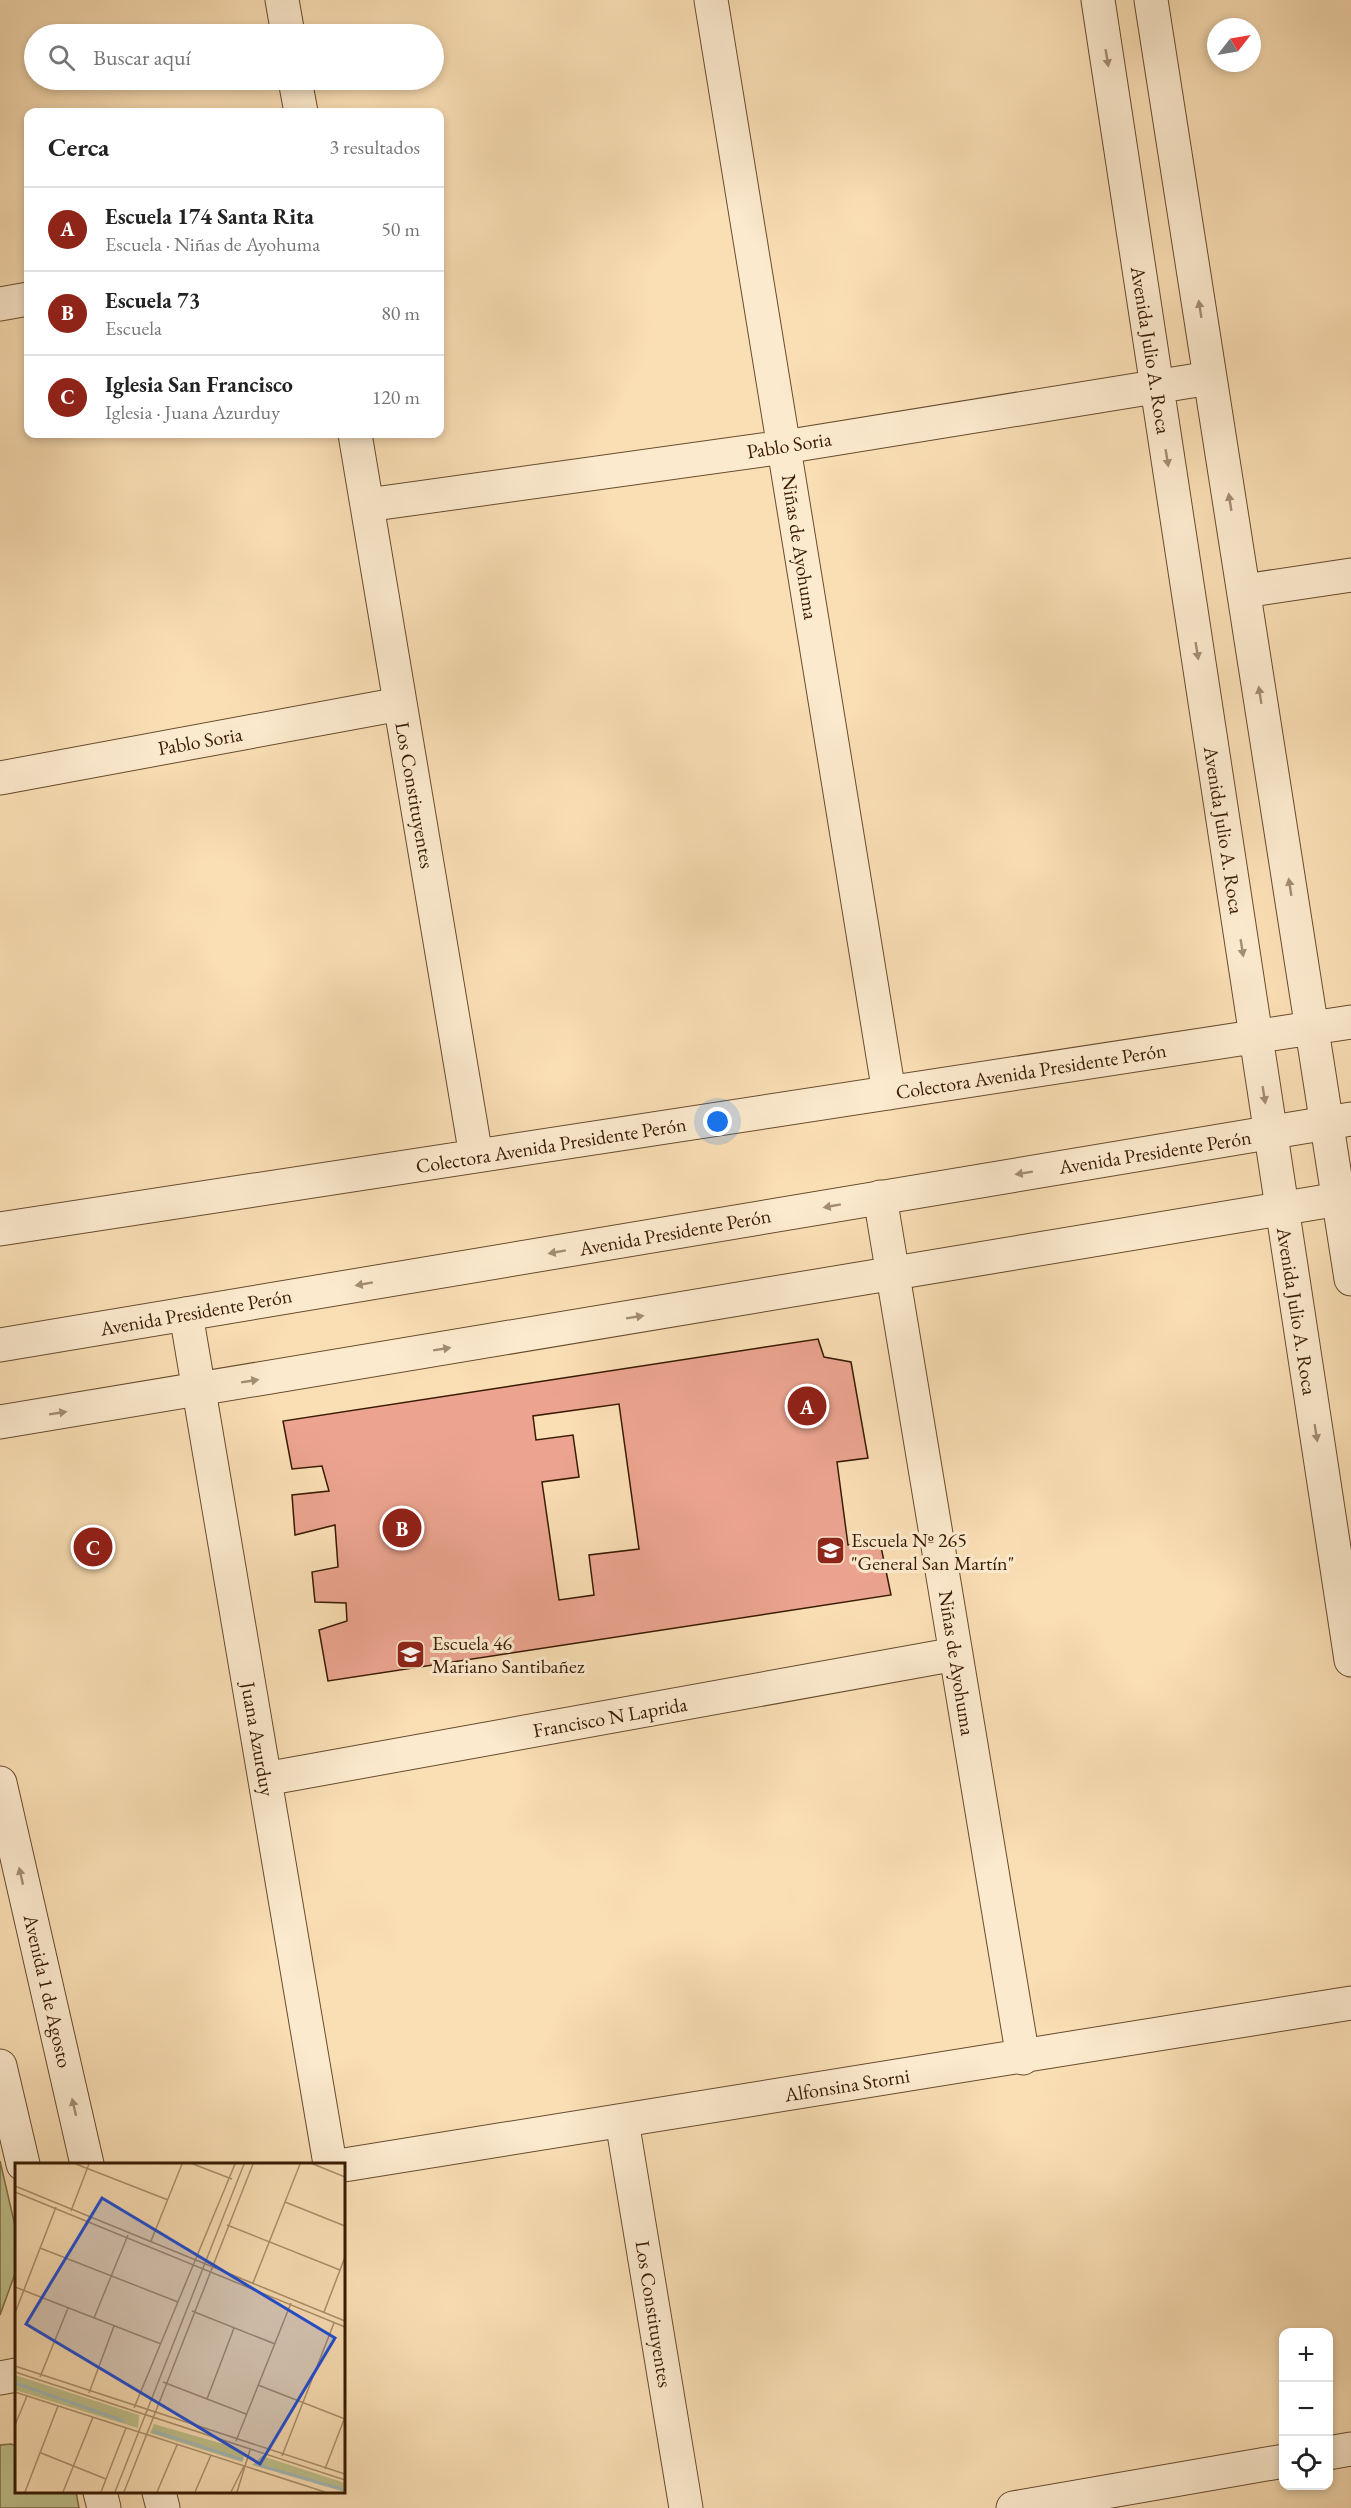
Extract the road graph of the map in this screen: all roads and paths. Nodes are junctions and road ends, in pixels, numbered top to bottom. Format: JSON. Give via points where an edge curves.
{"nodes":[{"id":1,"x":282,"y":0,"type":"edge"},
{"id":2,"x":711,"y":0,"type":"edge"},
{"id":3,"x":1098,"y":0,"type":"edge"},
{"id":4,"x":1151,"y":0,"type":"edge"},
{"id":5,"x":286,"y":24,"type":"edge"},
{"id":6,"x":297,"y":90,"type":"edge"},
{"id":7,"x":300,"y":108,"type":"edge"},
{"id":8,"x":24,"y":300,"type":"edge"},
{"id":9,"x":0,"y":304,"type":"edge"},
{"id":10,"x":1210,"y":378,"type":"junction"},
{"id":11,"x":1156,"y":386,"type":"junction"},
{"id":12,"x":356,"y":438,"type":"edge"},
{"id":13,"x":784,"y":447,"type":"junction"},
{"id":14,"x":367,"y":505,"type":"junction"},
{"id":15,"x":1351,"y":574,"type":"edge"},
{"id":16,"x":1244,"y":591,"type":"junction"},
{"id":17,"x":400,"y":704,"type":"junction"},
{"id":18,"x":0,"y":778,"type":"edge"},
{"id":19,"x":1351,"y":1022,"type":"edge"},
{"id":20,"x":1312,"y":1028,"type":"junction"},
{"id":21,"x":1255,"y":1037,"type":"junction"},
{"id":22,"x":889,"y":1093,"type":"junction"},
{"id":23,"x":1339,"y":1121,"type":"edge"},
{"id":24,"x":1270,"y":1132,"type":"junction"},
{"id":25,"x":476,"y":1156,"type":"junction"},
{"id":26,"x":880,"y":1197,"type":"junction"},
{"id":27,"x":1345,"y":1198,"type":"edge"},
{"id":28,"x":1281,"y":1209,"type":"junction"},
{"id":29,"x":0,"y":1229,"type":"edge"},
{"id":30,"x":892,"y":1274,"type":"junction"},
{"id":31,"x":1351,"y":1279,"type":"edge"},
{"id":32,"x":186,"y":1314,"type":"junction"},
{"id":33,"x":0,"y":1345,"type":"edge"},
{"id":34,"x":199,"y":1389,"type":"junction"},
{"id":35,"x":0,"y":1422,"type":"edge"},
{"id":36,"x":956,"y":1654,"type":"junction"},
{"id":37,"x":1351,"y":1660,"type":"edge"},
{"id":38,"x":265,"y":1779,"type":"junction"},
{"id":39,"x":0,"y":1783,"type":"edge"},
{"id":40,"x":1351,"y":2003,"type":"edge"},
{"id":41,"x":1023,"y":2058,"type":"junction"},
{"id":42,"x":0,"y":2066,"type":"edge"},
{"id":43,"x":622,"y":2121,"type":"junction"},
{"id":44,"x":23,"y":2163,"type":"edge"},
{"id":45,"x":87,"y":2163,"type":"edge"},
{"id":46,"x":330,"y":2163,"type":"edge"},
{"id":47,"x":345,"y":2165,"type":"edge"},
{"id":48,"x":15,"y":2375,"type":"edge"},
{"id":49,"x":0,"y":2378,"type":"edge"},
{"id":50,"x":1351,"y":2449,"type":"edge"},
{"id":51,"x":1333,"y":2452,"type":"edge"},
{"id":52,"x":1279,"y":2462,"type":"edge"},
{"id":53,"x":100,"y":2493,"type":"edge"},
{"id":54,"x":159,"y":2493,"type":"edge"},
{"id":55,"x":104,"y":2508,"type":"edge"},
{"id":56,"x":163,"y":2508,"type":"edge"},
{"id":57,"x":686,"y":2508,"type":"edge"},
{"id":58,"x":1013,"y":2508,"type":"edge"}],
"edges":[{"from":1,"to":5,"type":"street"},
{"from":2,"to":13,"type":"street","name":"Niñas de Ayohuma"},
{"from":3,"to":11,"type":"street","name":"Avenida Julio A. Roca","one_way":true},
{"from":10,"to":4,"type":"street","one_way":true},
{"from":6,"to":7,"type":"street"},
{"from":8,"to":9,"type":"street"},
{"from":10,"to":11,"type":"street","name":"Pablo Soria"},
{"from":16,"to":10,"type":"street","one_way":true},
{"from":11,"to":13,"type":"street","name":"Pablo Soria"},
{"from":11,"to":21,"type":"street","name":"Avenida Julio A. Roca","one_way":true},
{"from":12,"to":14,"type":"street","name":"Los Constituyentes"},
{"from":13,"to":14,"type":"street","name":"Pablo Soria"},
{"from":13,"to":22,"type":"street","name":"Niñas de Ayohuma"},
{"from":14,"to":17,"type":"street","name":"Los Constituyentes"},
{"from":15,"to":16,"type":"street"},
{"from":20,"to":16,"type":"street","one_way":true},
{"from":17,"to":18,"type":"street","name":"Pablo Soria"},
{"from":17,"to":25,"type":"street","name":"Los Constituyentes"},
{"from":19,"to":20,"type":"street","name":"Colectora Avenida Presidente Perón"},
{"from":20,"to":21,"type":"street","name":"Colectora Avenida Presidente Perón"},
{"from":20,"to":23,"type":"street"},
{"from":21,"to":22,"type":"street","name":"Colectora Avenida Presidente Perón"},
{"from":21,"to":24,"type":"street","name":"Avenida Julio A. Roca","one_way":true},
{"from":22,"to":25,"type":"street","name":"Colectora Avenida Presidente Perón"},
{"from":23,"to":24,"type":"street","name":"Avenida Presidente Perón"},
{"from":23,"to":27,"type":"street"},
{"from":24,"to":26,"type":"street","name":"Avenida Presidente Perón","one_way":true},
{"from":24,"to":28,"type":"street","name":"Avenida Julio A. Roca"},
{"from":25,"to":29,"type":"street","name":"Colectora Avenida Presidente Perón"},
{"from":26,"to":30,"type":"street","name":"Niñas de Ayohuma"},
{"from":26,"to":32,"type":"street","name":"Avenida Presidente Perón","one_way":true},
{"from":27,"to":28,"type":"street"},
{"from":27,"to":31,"type":"street"},
{"from":28,"to":30,"type":"street"},
{"from":28,"to":37,"type":"street","name":"Avenida Julio A. Roca","one_way":true},
{"from":34,"to":30,"type":"street","one_way":true},
{"from":30,"to":36,"type":"street","name":"Niñas de Ayohuma"},
{"from":32,"to":33,"type":"street","name":"Avenida Presidente Perón"},
{"from":32,"to":34,"type":"street","name":"Juana Azurduy"},
{"from":35,"to":34,"type":"street","one_way":true},
{"from":34,"to":38,"type":"street","name":"Juana Azurduy"},
{"from":36,"to":38,"type":"street","name":"Francisco N Laprida"},
{"from":36,"to":41,"type":"street","name":"Niñas de Ayohuma"},
{"from":38,"to":46,"type":"street","name":"Juana Azurduy"},
{"from":45,"to":39,"type":"street","name":"Avenida 1 de Agosto","one_way":true},
{"from":40,"to":41,"type":"street","name":"Alfonsina Storni"},
{"from":41,"to":43,"type":"street","name":"Alfonsina Storni"},
{"from":42,"to":44,"type":"street"},
{"from":43,"to":47,"type":"street","name":"Alfonsina Storni"},
{"from":43,"to":57,"type":"street","name":"Los Constituyentes"},
{"from":48,"to":49,"type":"street"},
{"from":50,"to":51,"type":"street"},
{"from":52,"to":58,"type":"street"},
{"from":53,"to":55,"type":"street"},
{"from":54,"to":56,"type":"street"}]}
